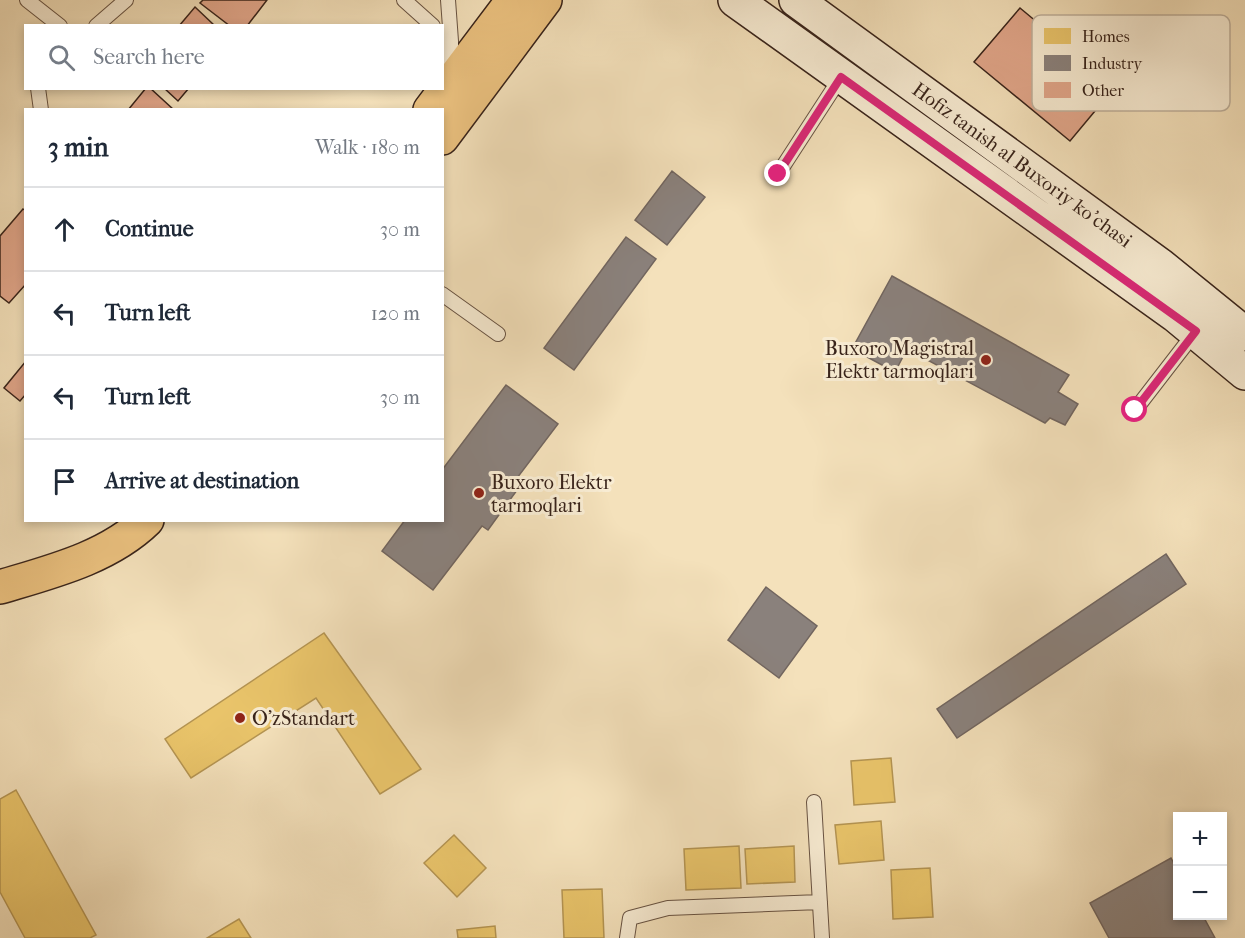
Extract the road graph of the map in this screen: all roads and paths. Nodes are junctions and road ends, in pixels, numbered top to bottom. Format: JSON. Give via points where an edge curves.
{"nodes":[{"id":1,"x":27,"y":0,"type":"edge"},
{"id":2,"x":126,"y":0,"type":"edge"},
{"id":3,"x":404,"y":0,"type":"edge"},
{"id":4,"x":448,"y":0,"type":"edge"},
{"id":5,"x":513,"y":0,"type":"edge"},
{"id":6,"x":545,"y":0,"type":"edge"},
{"id":7,"x":735,"y":0,"type":"edge"},
{"id":8,"x":796,"y":0,"type":"edge"},
{"id":9,"x":57,"y":24,"type":"edge"},
{"id":10,"x":98,"y":24,"type":"edge"},
{"id":11,"x":431,"y":24,"type":"edge"},
{"id":12,"x":446,"y":38,"type":"edge"},
{"id":13,"x":841,"y":77,"type":"junction"},
{"id":14,"x":451,"y":82,"type":"junction"},
{"id":15,"x":38,"y":90,"type":"edge"},
{"id":16,"x":41,"y":108,"type":"edge"},
{"id":17,"x":432,"y":108,"type":"edge"},
{"id":18,"x":444,"y":135,"type":"edge"},
{"id":19,"x":778,"y":174,"type":"dead end"},
{"id":20,"x":444,"y":295,"type":"edge"},
{"id":21,"x":1196,"y":331,"type":"junction"},
{"id":22,"x":498,"y":334,"type":"dead end"},
{"id":23,"x":1245,"y":334,"type":"edge"},
{"id":24,"x":1245,"y":373,"type":"edge"},
{"id":25,"x":1135,"y":410,"type":"dead end"},
{"id":26,"x":110,"y":522,"type":"edge"},
{"id":27,"x":145,"y":522,"type":"edge"},
{"id":28,"x":0,"y":564,"type":"edge"},
{"id":29,"x":0,"y":587,"type":"edge"},
{"id":30,"x":814,"y":802,"type":"dead end"},
{"id":31,"x":820,"y":902,"type":"junction"},
{"id":32,"x":627,"y":938,"type":"edge"},
{"id":33,"x":822,"y":938,"type":"edge"}],
"edges":[{"from":1,"to":9,"type":"lane"},
{"from":2,"to":10,"type":"lane"},
{"from":3,"to":11,"type":"lane"},
{"from":4,"to":12,"type":"lane"},
{"from":5,"to":14,"type":"main road"},
{"from":6,"to":18,"type":"main road"},
{"from":7,"to":13,"type":"main road","name":"Hofiz tanish al Buxoriy ko'chasi"},
{"from":8,"to":23,"type":"main road","name":"Hofiz tanish al Buxoriy ko'chasi","via":[[1160,265]]},
{"from":12,"to":14,"type":"lane"},
{"from":13,"to":19,"type":"lane"},
{"from":13,"to":21,"type":"main road","name":"Hofiz tanish al Buxoriy ko'chasi"},
{"from":14,"to":17,"type":"main road"},
{"from":15,"to":16,"type":"lane"},
{"from":20,"to":22,"type":"lane"},
{"from":21,"to":24,"type":"main road","name":"Hofiz tanish al Buxoriy ko'chasi"},
{"from":21,"to":25,"type":"lane"},
{"from":26,"to":28,"type":"main road","via":[[62,548]]},
{"from":27,"to":29,"type":"main road","via":[[132,535],[68,566]]},
{"from":30,"to":31,"type":"lane"},
{"from":31,"to":32,"type":"lane","via":[[668,908],[630,918]]},
{"from":31,"to":33,"type":"lane"}]}
